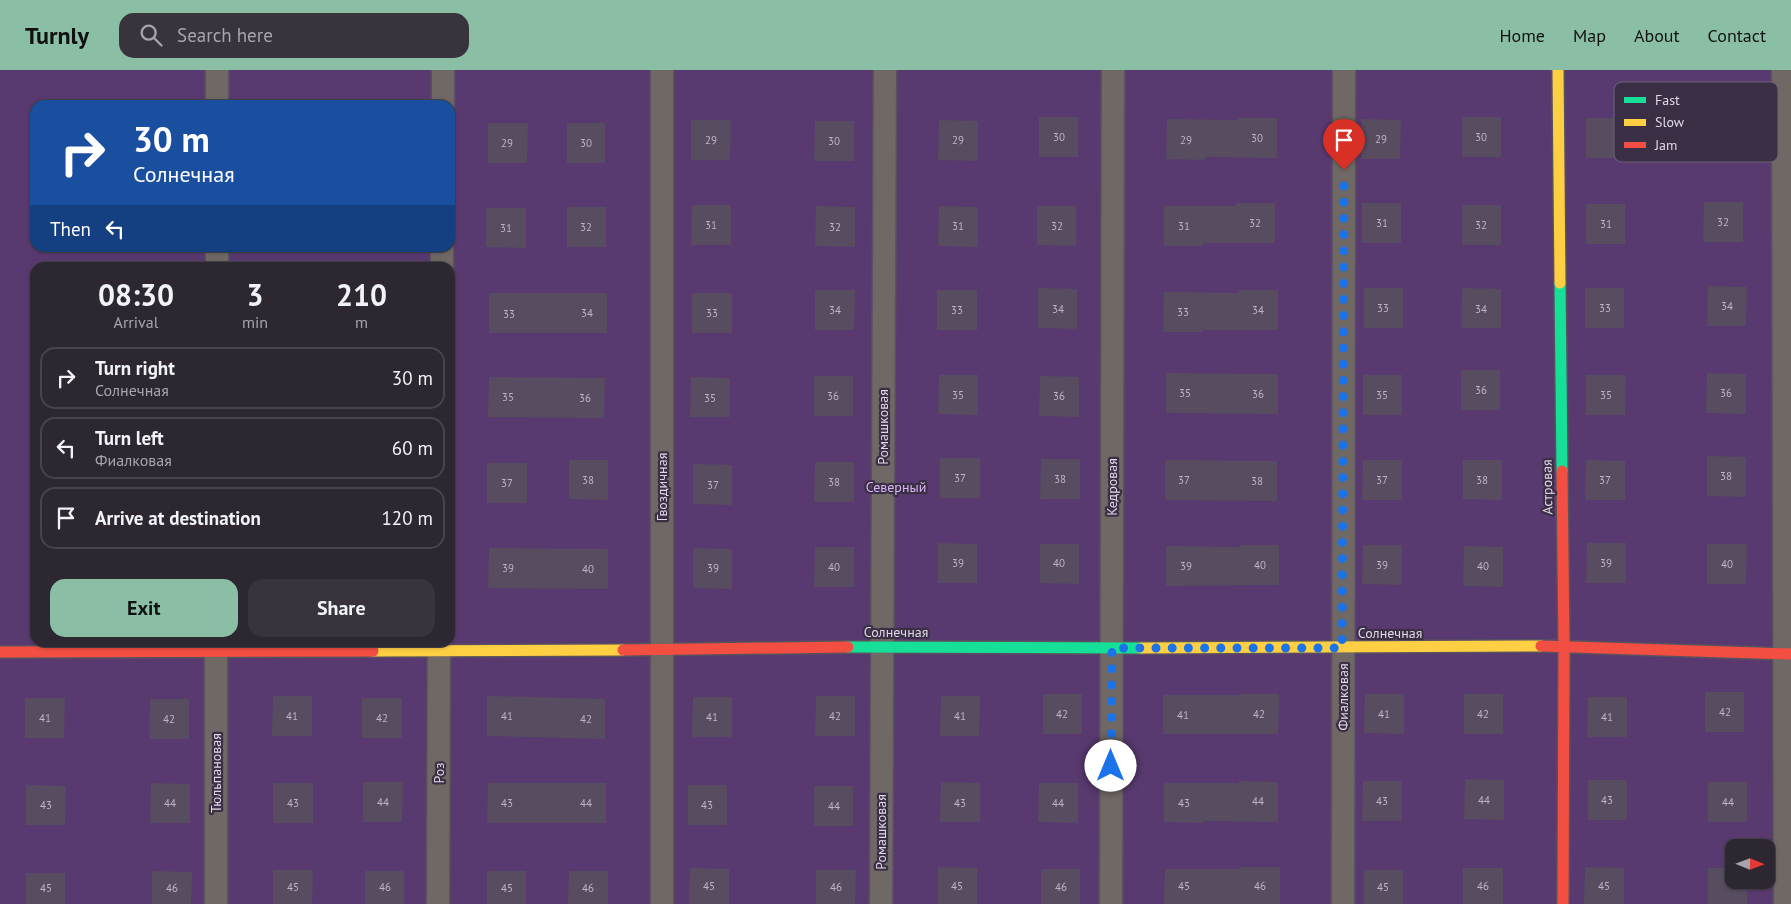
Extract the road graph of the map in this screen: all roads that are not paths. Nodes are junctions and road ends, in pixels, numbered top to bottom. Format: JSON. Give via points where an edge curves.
{"nodes":[{"id":1,"x":217,"y":70,"type":"edge"},
{"id":2,"x":443,"y":70,"type":"edge"},
{"id":3,"x":662,"y":70,"type":"edge"},
{"id":4,"x":885,"y":70,"type":"edge"},
{"id":5,"x":1114,"y":70,"type":"edge"},
{"id":6,"x":1344,"y":70,"type":"edge"},
{"id":7,"x":1558,"y":70,"type":"edge"},
{"id":8,"x":1783,"y":70,"type":"edge"},
{"id":9,"x":217,"y":100,"type":"edge"},
{"id":10,"x":443,"y":100,"type":"edge"},
{"id":11,"x":1564,"y":646,"type":"junction"},
{"id":12,"x":180,"y":647,"type":"edge"},
{"id":13,"x":216,"y":647,"type":"edge"},
{"id":14,"x":439,"y":647,"type":"edge"},
{"id":15,"x":881,"y":647,"type":"junction"},
{"id":16,"x":1112,"y":648,"type":"junction"},
{"id":17,"x":1342,"y":648,"type":"junction"},
{"id":18,"x":662,"y":650,"type":"junction"},
{"id":19,"x":0,"y":652,"type":"edge"},
{"id":20,"x":1788,"y":654,"type":"edge"},
{"id":21,"x":216,"y":904,"type":"edge"},
{"id":22,"x":438,"y":904,"type":"edge"},
{"id":23,"x":662,"y":904,"type":"edge"},
{"id":24,"x":881,"y":904,"type":"edge"},
{"id":25,"x":1111,"y":904,"type":"edge"},
{"id":26,"x":1343,"y":904,"type":"edge"},
{"id":27,"x":1563,"y":904,"type":"edge"},
{"id":28,"x":1785,"y":904,"type":"edge"}],
"edges":[{"from":1,"to":9,"type":"street"},
{"from":2,"to":10,"type":"street"},
{"from":3,"to":18,"type":"street","name":"Гвоздичная"},
{"from":4,"to":15,"type":"street","name":"Ромашковая"},
{"from":5,"to":16,"type":"street","name":"Кедровая"},
{"from":6,"to":17,"type":"street","name":"Фиалковая"},
{"from":7,"to":11,"type":"street","name":"Астровая"},
{"from":8,"to":20,"type":"street"},
{"from":11,"to":17,"type":"street","name":"Солнечная"},
{"from":11,"to":20,"type":"street","name":"Солнечная"},
{"from":11,"to":27,"type":"street","name":"Астровая"},
{"from":12,"to":19,"type":"street","name":"Солнечная"},
{"from":13,"to":21,"type":"street","name":"Тюльпановая"},
{"from":14,"to":18,"type":"street","name":"Солнечная"},
{"from":14,"to":22,"type":"street","name":"Роз"},
{"from":15,"to":16,"type":"street","name":"Солнечная"},
{"from":15,"to":18,"type":"street","name":"Солнечная"},
{"from":15,"to":24,"type":"street","name":"Ромашковая"},
{"from":16,"to":17,"type":"street","name":"Солнечная"},
{"from":16,"to":25,"type":"street","name":"Кедровая"},
{"from":17,"to":26,"type":"street","name":"Фиалковая"},
{"from":18,"to":23,"type":"street","name":"Гвоздичная"},
{"from":20,"to":28,"type":"street"}]}
